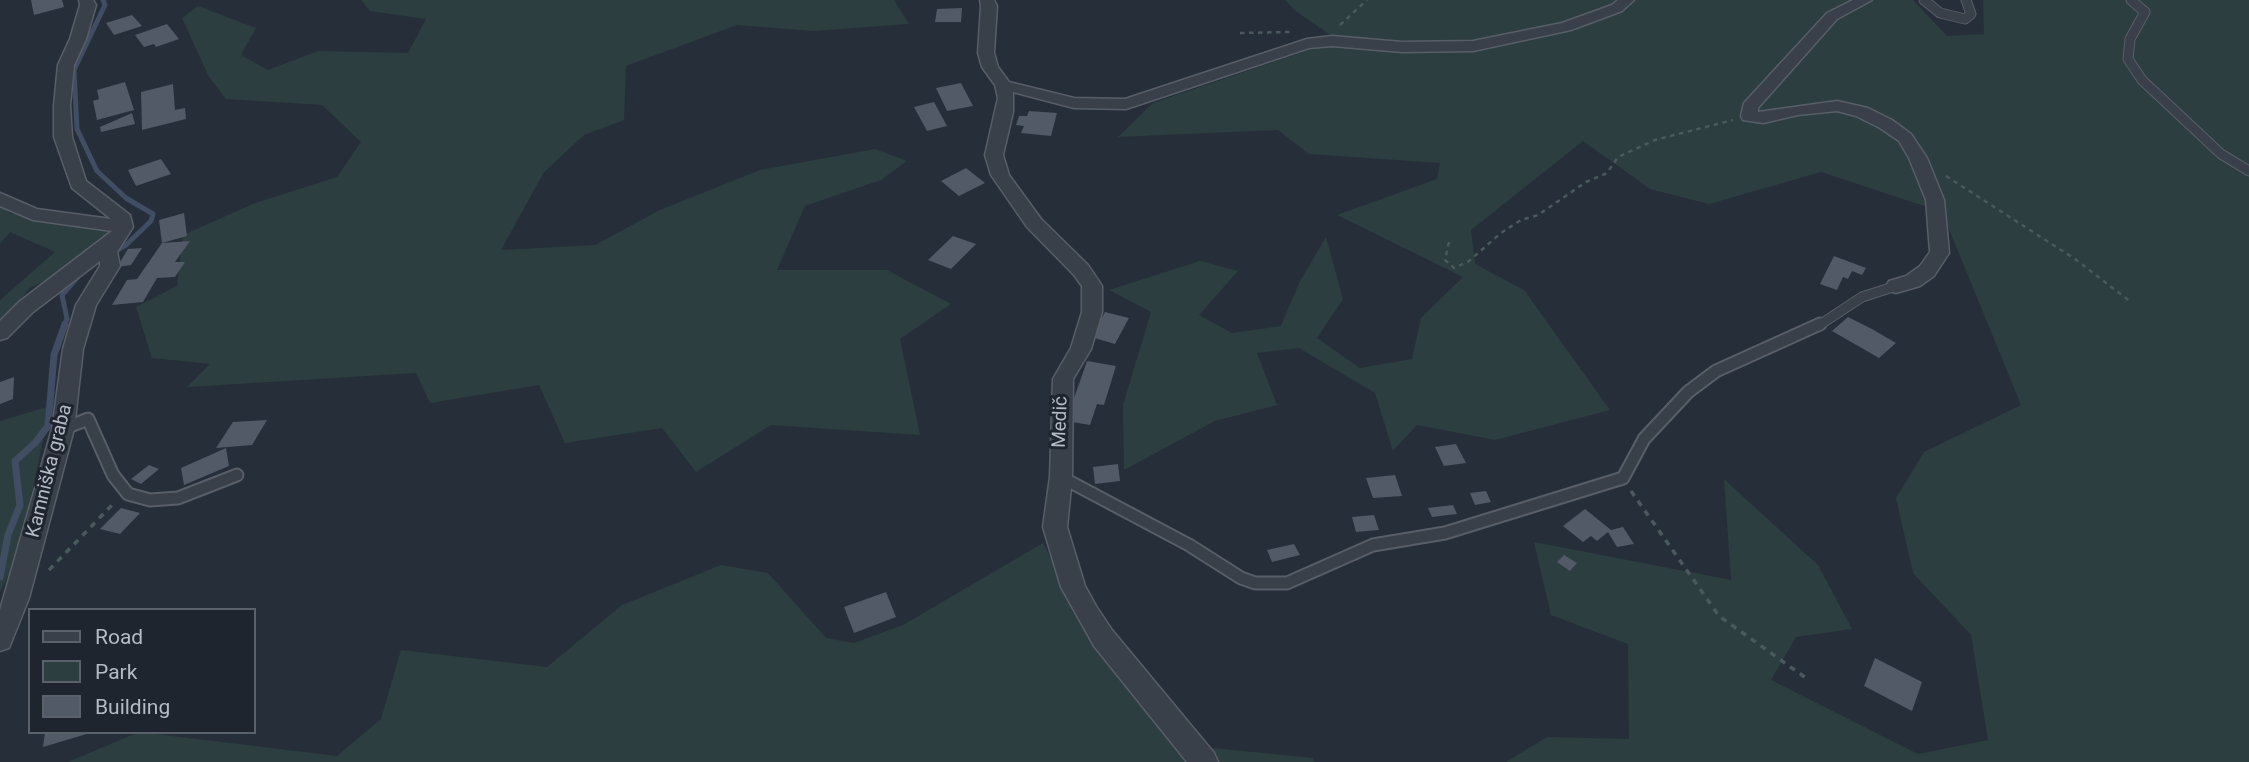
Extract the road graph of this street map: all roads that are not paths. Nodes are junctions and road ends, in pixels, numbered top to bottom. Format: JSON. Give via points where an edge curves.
{"nodes":[{"id":1,"x":86,"y":0,"type":"edge"},
{"id":2,"x":987,"y":0,"type":"edge"},
{"id":3,"x":1627,"y":0,"type":"edge"},
{"id":4,"x":1865,"y":0,"type":"edge"},
{"id":5,"x":1924,"y":0,"type":"edge"},
{"id":6,"x":1966,"y":0,"type":"edge"},
{"id":7,"x":2131,"y":0,"type":"edge"},
{"id":8,"x":1003,"y":85,"type":"junction"},
{"id":9,"x":2249,"y":171,"type":"edge"},
{"id":10,"x":0,"y":198,"type":"edge"},
{"id":11,"x":114,"y":247,"type":"junction"},
{"id":12,"x":1896,"y":286,"type":"joint"},
{"id":13,"x":0,"y":333,"type":"edge"},
{"id":14,"x":63,"y":429,"type":"junction"},
{"id":15,"x":237,"y":475,"type":"dead end"},
{"id":16,"x":1060,"y":477,"type":"junction"},
{"id":17,"x":0,"y":640,"type":"edge"},
{"id":18,"x":1204,"y":762,"type":"edge"}],
"edges":[{"from":1,"to":11,"type":"street","via":[[78,38],[66,65],[63,137],[78,184],[123,219]]},
{"from":2,"to":8,"type":"street","name":"Medič","via":[[986,53]]},
{"from":3,"to":8,"type":"street","via":[[1566,27],[1474,46],[1307,44],[1126,104],[1074,103]]},
{"from":4,"to":12,"type":"street","via":[[1832,16],[1750,107],[1749,116],[1763,118],[1837,106],[1862,112],[1905,138],[1935,200],[1940,253],[1927,271]]},
{"from":5,"to":6,"type":"lane","via":[[1952,19],[1971,14]]},
{"from":7,"to":9,"type":"lane","via":[[2145,12],[2130,39],[2128,59],[2142,80],[2221,154]]},
{"from":8,"to":16,"type":"street","name":"Medič","via":[[1005,112],[994,155],[1000,175],[1034,223],[1093,286],[1082,349],[1063,379]]},
{"from":10,"to":11,"type":"street"},
{"from":11,"to":13,"type":"street","via":[[26,307]]},
{"from":11,"to":14,"type":"street","name":"Kamniška graba","via":[[76,338]]},
{"from":12,"to":16,"type":"lane","via":[[1862,297],[1810,331],[1716,371],[1688,391],[1644,439],[1623,478],[1445,533],[1373,545],[1287,583],[1241,578]]},
{"from":14,"to":15,"type":"lane","via":[[88,419],[125,491],[150,500],[178,498]]},
{"from":14,"to":17,"type":"street","name":"Kamniška graba","via":[[18,598]]},
{"from":16,"to":18,"type":"street","name":"Medič","via":[[1055,527],[1077,596],[1102,638]]}]}
